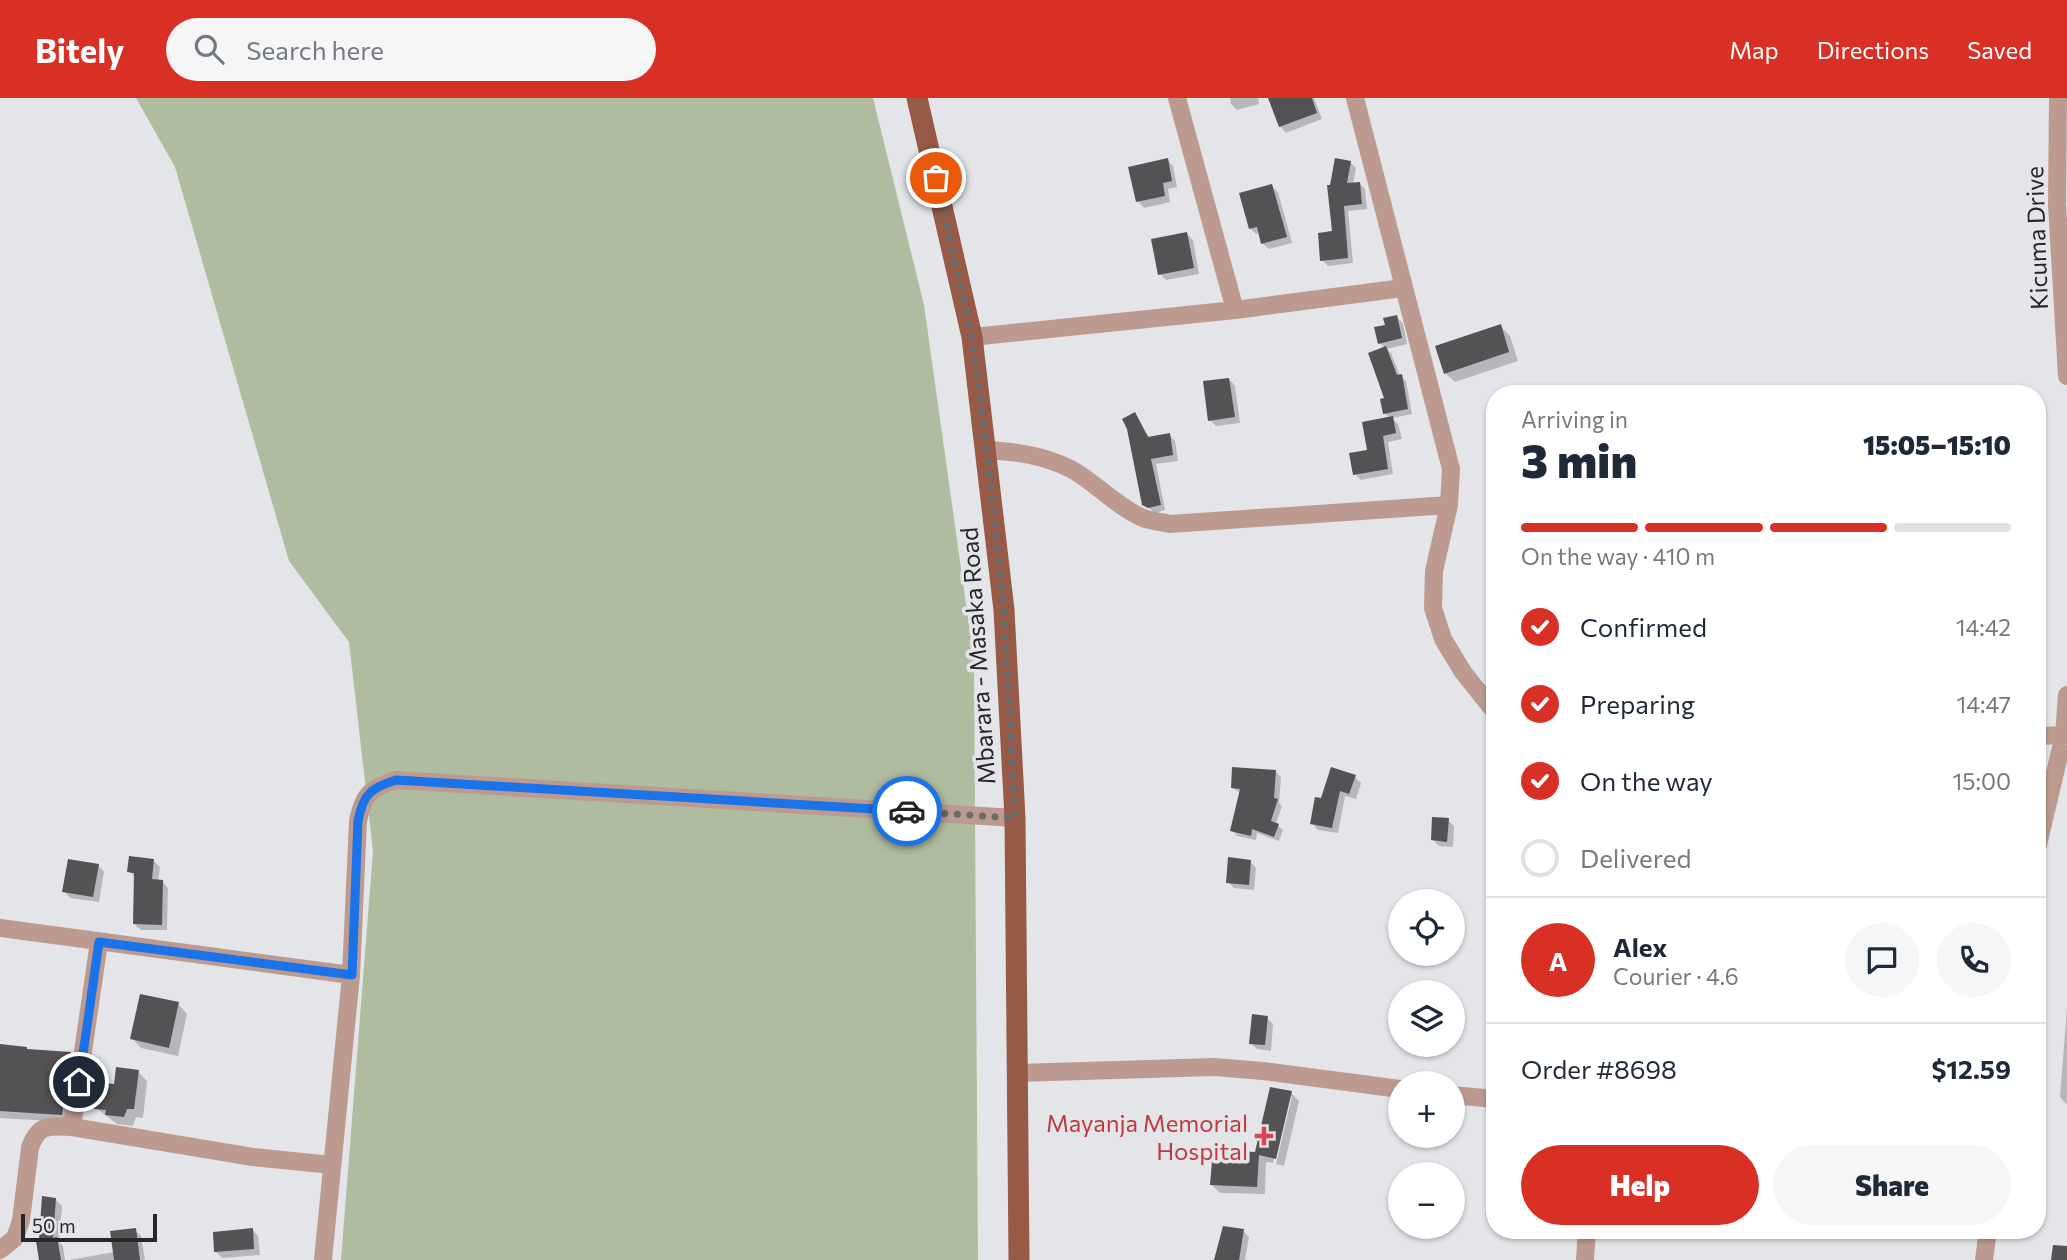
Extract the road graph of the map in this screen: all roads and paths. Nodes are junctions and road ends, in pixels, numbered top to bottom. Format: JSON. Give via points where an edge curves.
{"nodes":[{"id":1,"x":916,"y":98,"type":"edge"},
{"id":2,"x":1177,"y":98,"type":"edge"},
{"id":3,"x":1355,"y":98,"type":"edge"},
{"id":4,"x":2058,"y":98,"type":"edge"},
{"id":5,"x":1403,"y":288,"type":"junction"},
{"id":6,"x":1235,"y":310,"type":"junction"},
{"id":7,"x":972,"y":337,"type":"junction"},
{"id":8,"x":2067,"y":376,"type":"edge"},
{"id":9,"x":987,"y":450,"type":"junction"},
{"id":10,"x":1449,"y":505,"type":"junction"},
{"id":11,"x":2067,"y":695,"type":"edge"},
{"id":12,"x":1486,"y":701,"type":"edge"},
{"id":13,"x":2065,"y":735,"type":"edge"},
{"id":14,"x":2046,"y":736,"type":"edge"},
{"id":15,"x":2046,"y":812,"type":"edge"},
{"id":16,"x":1015,"y":818,"type":"junction"},
{"id":17,"x":0,"y":928,"type":"edge"},
{"id":18,"x":99,"y":942,"type":"junction"},
{"id":19,"x":352,"y":975,"type":"junction"},
{"id":20,"x":1017,"y":1073,"type":"junction"},
{"id":21,"x":1388,"y":1087,"type":"edge"},
{"id":22,"x":1465,"y":1096,"type":"edge"},
{"id":23,"x":1486,"y":1098,"type":"edge"},
{"id":24,"x":72,"y":1128,"type":"junction"},
{"id":25,"x":332,"y":1166,"type":"junction"},
{"id":26,"x":1586,"y":1239,"type":"edge"},
{"id":27,"x":1987,"y":1239,"type":"edge"},
{"id":28,"x":0,"y":1250,"type":"edge"},
{"id":29,"x":323,"y":1260,"type":"edge"},
{"id":30,"x":1019,"y":1260,"type":"edge"},
{"id":31,"x":1585,"y":1260,"type":"edge"},
{"id":32,"x":1984,"y":1260,"type":"edge"}],
"edges":[{"from":1,"to":7,"type":"main road","name":"Mbarara - Masaka Road"},
{"from":2,"to":6,"type":"street"},
{"from":3,"to":5,"type":"street"},
{"from":4,"to":8,"type":"street","name":"Kicuma Drive","via":[[2057,205]]},
{"from":5,"to":6,"type":"street"},
{"from":5,"to":10,"type":"street","via":[[1451,469]]},
{"from":6,"to":7,"type":"street"},
{"from":7,"to":9,"type":"main road","name":"Mbarara - Masaka Road"},
{"from":9,"to":10,"type":"street","via":[[1027,453],[1051,461],[1073,470],[1145,519],[1170,524]]},
{"from":9,"to":16,"type":"main road","name":"Mbarara - Masaka Road","via":[[1004,610]]},
{"from":10,"to":12,"type":"street","via":[[1434,570],[1433,608],[1443,639]]},
{"from":11,"to":13,"type":"street"},
{"from":13,"to":14,"type":"street"},
{"from":13,"to":15,"type":"street"},
{"from":16,"to":19,"type":"street","via":[[396,780],[381,785],[361,802]]},
{"from":16,"to":20,"type":"main road","name":"Mbarara - Masaka Road"},
{"from":17,"to":18,"type":"street"},
{"from":18,"to":19,"type":"street"},
{"from":18,"to":24,"type":"street"},
{"from":19,"to":25,"type":"street"},
{"from":20,"to":21,"type":"street","via":[[1214,1067]]},
{"from":20,"to":30,"type":"main road","name":"Mbarara - Masaka Road"},
{"from":22,"to":23,"type":"street"},
{"from":24,"to":25,"type":"street"},
{"from":24,"to":28,"type":"street","via":[[49,1126],[33,1138],[21,1220],[15,1238]]},
{"from":25,"to":29,"type":"street"},
{"from":26,"to":31,"type":"street"},
{"from":27,"to":32,"type":"street"}]}
